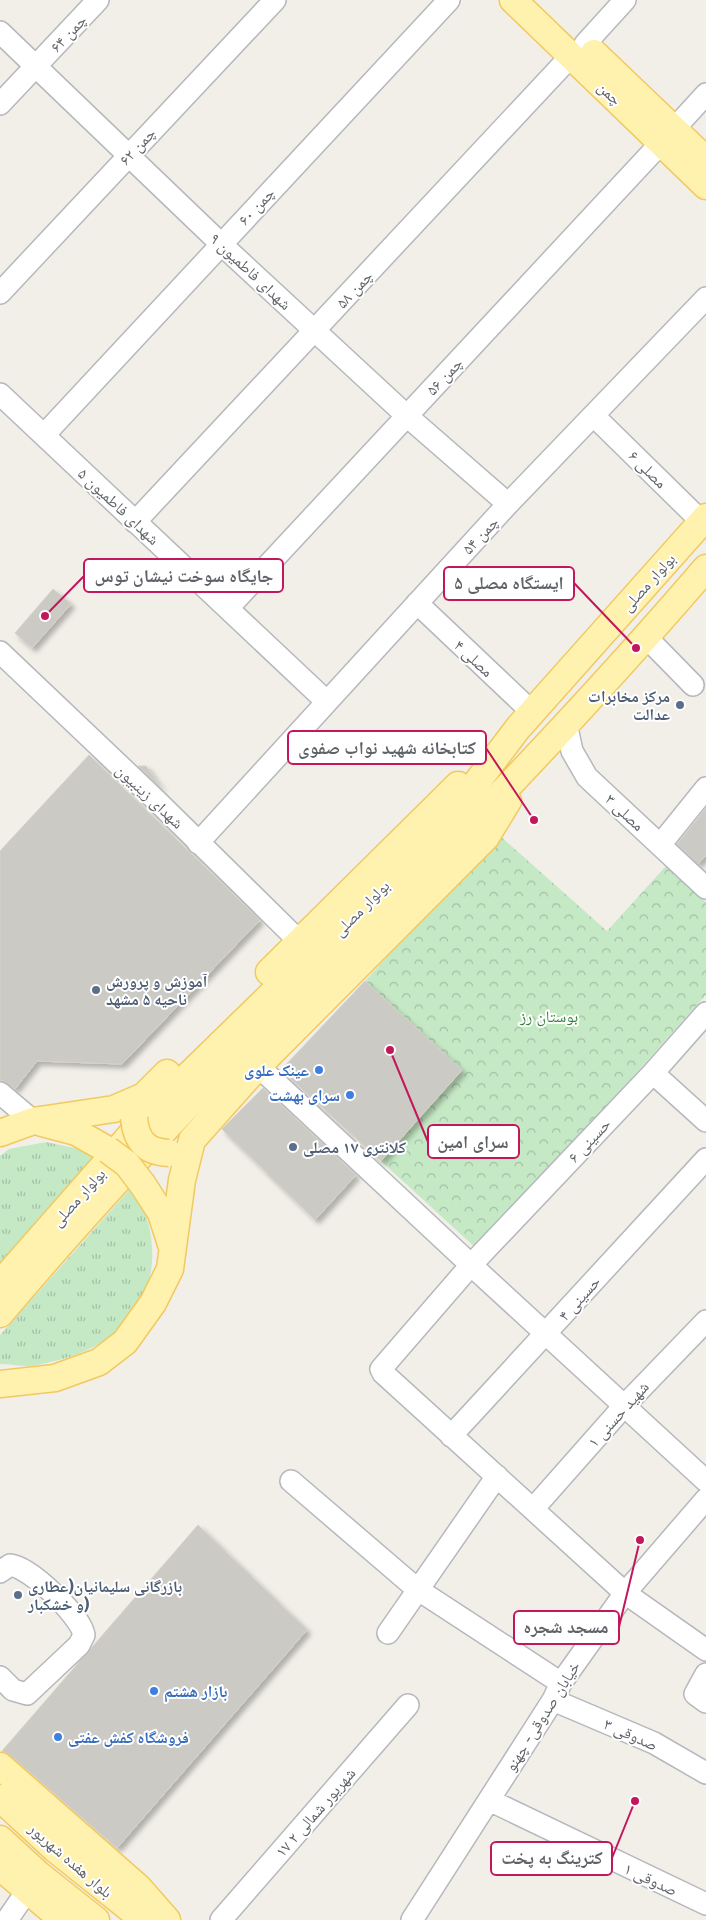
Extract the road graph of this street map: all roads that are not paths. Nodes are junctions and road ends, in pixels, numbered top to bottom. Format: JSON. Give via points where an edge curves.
{"nodes":[{"id":1,"x":98,"y":0,"type":"edge"},
{"id":2,"x":275,"y":0,"type":"edge"},
{"id":3,"x":449,"y":0,"type":"edge"},
{"id":4,"x":513,"y":0,"type":"edge"},
{"id":5,"x":538,"y":0,"type":"edge"},
{"id":6,"x":626,"y":0,"type":"edge"},
{"id":7,"x":0,"y":32,"type":"edge"},
{"id":8,"x":578,"y":50,"type":"junction"},
{"id":9,"x":37,"y":66,"type":"junction"},
{"id":10,"x":706,"y":94,"type":"edge"},
{"id":11,"x":0,"y":104,"type":"edge"},
{"id":12,"x":668,"y":136,"type":"junction"},
{"id":13,"x":128,"y":155,"type":"junction"},
{"id":14,"x":706,"y":160,"type":"edge"},
{"id":15,"x":706,"y":186,"type":"edge"},
{"id":16,"x":221,"y":244,"type":"junction"},
{"id":17,"x":0,"y":293,"type":"edge"},
{"id":18,"x":706,"y":298,"type":"edge"},
{"id":19,"x":315,"y":331,"type":"junction"},
{"id":20,"x":0,"y":394,"type":"edge"},
{"id":21,"x":407,"y":416,"type":"junction"},
{"id":22,"x":594,"y":416,"type":"junction"},
{"id":23,"x":44,"y":435,"type":"junction"},
{"id":24,"x":508,"y":504,"type":"junction"},
{"id":25,"x":136,"y":522,"type":"junction"},
{"id":26,"x":705,"y":522,"type":"edge"},
{"id":27,"x":706,"y":568,"type":"edge"},
{"id":28,"x":417,"y":603,"type":"junction"},
{"id":29,"x":228,"y":608,"type":"junction"},
{"id":30,"x":646,"y":637,"type":"junction"},
{"id":31,"x":0,"y":652,"type":"edge"},
{"id":32,"x":693,"y":685,"type":"dead end"},
{"id":33,"x":326,"y":701,"type":"junction"},
{"id":34,"x":525,"y":720,"type":"junction"},
{"id":35,"x":566,"y":723,"type":"junction"},
{"id":36,"x":541,"y":750,"type":"junction"},
{"id":37,"x":706,"y":788,"type":"edge"},
{"id":38,"x":198,"y":843,"type":"junction"},
{"id":39,"x":660,"y":845,"type":"junction"},
{"id":40,"x":706,"y":888,"type":"edge"},
{"id":41,"x":300,"y":942,"type":"junction"},
{"id":42,"x":706,"y":1013,"type":"edge"},
{"id":43,"x":258,"y":1066,"type":"junction"},
{"id":44,"x":653,"y":1072,"type":"junction"},
{"id":45,"x":0,"y":1093,"type":"edge"},
{"id":46,"x":139,"y":1107,"type":"junction"},
{"id":47,"x":33,"y":1121,"type":"junction"},
{"id":48,"x":706,"y":1121,"type":"edge"},
{"id":49,"x":0,"y":1133,"type":"edge"},
{"id":50,"x":192,"y":1140,"type":"junction"},
{"id":51,"x":706,"y":1158,"type":"edge"},
{"id":52,"x":172,"y":1247,"type":"junction"},
{"id":53,"x":471,"y":1265,"type":"junction"},
{"id":54,"x":0,"y":1284,"type":"edge"},
{"id":55,"x":0,"y":1314,"type":"edge"},
{"id":56,"x":706,"y":1321,"type":"edge"},
{"id":57,"x":546,"y":1334,"type":"junction"},
{"id":58,"x":0,"y":1384,"type":"edge"},
{"id":59,"x":624,"y":1406,"type":"junction"},
{"id":60,"x":451,"y":1436,"type":"junction"},
{"id":61,"x":496,"y":1476,"type":"junction"},
{"id":62,"x":291,"y":1480,"type":"dead end"},
{"id":63,"x":706,"y":1481,"type":"edge"},
{"id":64,"x":706,"y":1499,"type":"edge"},
{"id":65,"x":533,"y":1509,"type":"junction"},
{"id":66,"x":0,"y":1572,"type":"edge"},
{"id":67,"x":417,"y":1589,"type":"junction"},
{"id":68,"x":624,"y":1593,"type":"junction"},
{"id":69,"x":388,"y":1633,"type":"dead end"},
{"id":70,"x":706,"y":1650,"type":"edge"},
{"id":71,"x":706,"y":1674,"type":"edge"},
{"id":72,"x":0,"y":1678,"type":"edge"},
{"id":73,"x":557,"y":1692,"type":"junction"},
{"id":74,"x":408,"y":1705,"type":"dead end"},
{"id":75,"x":705,"y":1706,"type":"edge"},
{"id":76,"x":0,"y":1766,"type":"edge"},
{"id":77,"x":706,"y":1773,"type":"edge"},
{"id":78,"x":0,"y":1798,"type":"edge"},
{"id":79,"x":488,"y":1800,"type":"junction"},
{"id":80,"x":0,"y":1839,"type":"edge"},
{"id":81,"x":0,"y":1867,"type":"edge"},
{"id":82,"x":27,"y":1891,"type":"junction"},
{"id":83,"x":706,"y":1904,"type":"edge"},
{"id":84,"x":7,"y":1920,"type":"edge"},
{"id":85,"x":64,"y":1920,"type":"edge"},
{"id":86,"x":96,"y":1920,"type":"edge"},
{"id":87,"x":144,"y":1920,"type":"edge"},
{"id":88,"x":167,"y":1920,"type":"edge"},
{"id":89,"x":221,"y":1920,"type":"edge"},
{"id":90,"x":412,"y":1920,"type":"edge"}],
"edges":[{"from":1,"to":9,"type":"street","name":"چمن ۶۴"},
{"from":2,"to":13,"type":"street","name":"چمن ۶۲"},
{"from":3,"to":16,"type":"street","name":"چمن ۶۰"},
{"from":4,"to":8,"type":"main road","name":"چمن"},
{"from":5,"to":8,"type":"main road","name":"چمن"},
{"from":6,"to":8,"type":"street","name":"چمن ۵۸"},
{"from":7,"to":9,"type":"street","name":"شهدای فاطمیون ۹"},
{"from":8,"to":12,"type":"main road","name":"چمن"},
{"from":8,"to":19,"type":"street","name":"چمن ۵۸"},
{"from":9,"to":11,"type":"street","name":"چمن ۶۴"},
{"from":9,"to":13,"type":"street","name":"شهدای فاطمیون ۹"},
{"from":10,"to":12,"type":"street","name":"چمن ۵۶"},
{"from":12,"to":14,"type":"main road","name":"چمن"},
{"from":12,"to":15,"type":"main road","name":"چمن"},
{"from":12,"to":21,"type":"street","name":"چمن ۵۶"},
{"from":13,"to":16,"type":"street","name":"شهدای فاطمیون ۹"},
{"from":13,"to":17,"type":"street","name":"چمن ۶۲"},
{"from":16,"to":19,"type":"street","name":"شهدای فاطمیون ۹"},
{"from":16,"to":23,"type":"street","name":"چمن ۶۰"},
{"from":18,"to":22,"type":"street","name":"چمن ۵۴"},
{"from":19,"to":21,"type":"street","name":"شهدای فاطمیون ۹"},
{"from":19,"to":25,"type":"street","name":"چمن ۵۸"},
{"from":20,"to":23,"type":"street","name":"شهدای فاطمیون ۵"},
{"from":21,"to":24,"type":"street","name":"شهدای فاطمیون ۹"},
{"from":21,"to":29,"type":"street","name":"چمن ۵۶"},
{"from":22,"to":24,"type":"street","name":"چمن ۵۴"},
{"from":22,"to":26,"type":"street","name":"مصلی ۶"},
{"from":23,"to":25,"type":"street","name":"شهدای فاطمیون ۵"},
{"from":24,"to":28,"type":"street","name":"چمن ۵۴"},
{"from":25,"to":29,"type":"street","name":"شهدای فاطمیون ۵"},
{"from":26,"to":34,"type":"main road","name":"بولوار مصلی"},
{"from":27,"to":30,"type":"main road","name":"بولوار مصلی"},
{"from":28,"to":33,"type":"street","name":"چمن ۵۴"},
{"from":28,"to":34,"type":"street","name":"مصلی ۴"},
{"from":29,"to":33,"type":"street","name":"شهدای فاطمیون ۵"},
{"from":30,"to":32,"type":"street"},
{"from":30,"to":35,"type":"main road","name":"بولوار مصلی"},
{"from":31,"to":38,"type":"street","name":"شهدای زینبیون"},
{"from":33,"to":38,"type":"street","name":"چمن ۵۴"},
{"from":34,"to":41,"type":"main road"},
{"from":34,"to":54,"type":"main road","name":"بولوار مصلی","via":[[442,828],[149,1114]]},
{"from":35,"to":36,"type":"main road","name":"بولوار مصلی"},
{"from":35,"to":39,"type":"street","name":"مصلی ۳","via":[[572,751],[587,777]]},
{"from":36,"to":43,"type":"main road","via":[[486,837]]},
{"from":36,"to":55,"type":"main road","name":"بولوار مصلی","via":[[356,942],[264,1027],[163,1131]]},
{"from":37,"to":39,"type":"street"},
{"from":38,"to":41,"type":"street","name":"شهدای زینبیون"},
{"from":39,"to":40,"type":"street","name":"مصلی ۳"},
{"from":41,"to":46,"type":"main road"},
{"from":42,"to":44,"type":"street","name":"حسینی ۶"},
{"from":43,"to":50,"type":"main road"},
{"from":43,"to":53,"type":"street"},
{"from":44,"to":48,"type":"street"},
{"from":44,"to":53,"type":"street","name":"حسینی ۶"},
{"from":45,"to":47,"type":"street"},
{"from":46,"to":47,"type":"main road"},
{"from":46,"to":50,"type":"main road","bridge":true,"via":[[135,1132],[142,1144],[155,1152],[169,1153]]},
{"from":47,"to":49,"type":"main road"},
{"from":47,"to":52,"type":"main road","bridge":true,"via":[[76,1132],[127,1164],[161,1213]]},
{"from":50,"to":52,"type":"main road"},
{"from":51,"to":57,"type":"street","name":"حسینی ۴"},
{"from":52,"to":58,"type":"main road","via":[[170,1269],[153,1303],[125,1342],[99,1362],[55,1378]]},
{"from":53,"to":57,"type":"street"},
{"from":53,"to":60,"type":"street","name":"حسینی ۶","via":[[381,1370]]},
{"from":56,"to":59,"type":"street","name":"شهید حسنی ۱"},
{"from":57,"to":59,"type":"street"},
{"from":57,"to":60,"type":"street","name":"حسینی ۴"},
{"from":59,"to":63,"type":"street"},
{"from":59,"to":65,"type":"street","name":"شهید حسنی ۱"},
{"from":60,"to":61,"type":"street"},
{"from":61,"to":65,"type":"street"},
{"from":61,"to":67,"type":"street"},
{"from":62,"to":67,"type":"street","name":"صدوقی ۳"},
{"from":64,"to":68,"type":"street","name":"خیابان صدوقی- چهنو"},
{"from":65,"to":68,"type":"street"},
{"from":66,"to":72,"type":"street","via":[[10,1565],[30,1575],[79,1621],[84,1635],[79,1645],[27,1694],[13,1690]]},
{"from":67,"to":69,"type":"street"},
{"from":67,"to":73,"type":"street","name":"صدوقی ۳"},
{"from":68,"to":70,"type":"street"},
{"from":68,"to":73,"type":"street","name":"خیابان صدوقی- چهنو"},
{"from":71,"to":75,"type":"street","via":[[695,1694]]},
{"from":73,"to":77,"type":"street","name":"صدوقی ۳"},
{"from":73,"to":79,"type":"street","name":"خیابان صدوقی- چهنو"},
{"from":74,"to":89,"type":"street","name":"۱۷ شهریور شمالی ۲"},
{"from":76,"to":88,"type":"main road","via":[[139,1888]]},
{"from":78,"to":87,"type":"main road","name":"بلوار هفده شهریور","via":[[55,1849]]},
{"from":79,"to":83,"type":"street","name":"صدوقی ۱"},
{"from":79,"to":90,"type":"street","name":"خیابان صدوقی- چهنو"},
{"from":80,"to":86,"type":"main road","name":"بلوار هفده شهریور"},
{"from":81,"to":82,"type":"main road"},
{"from":82,"to":84,"type":"street"},
{"from":82,"to":85,"type":"main road"}]}
